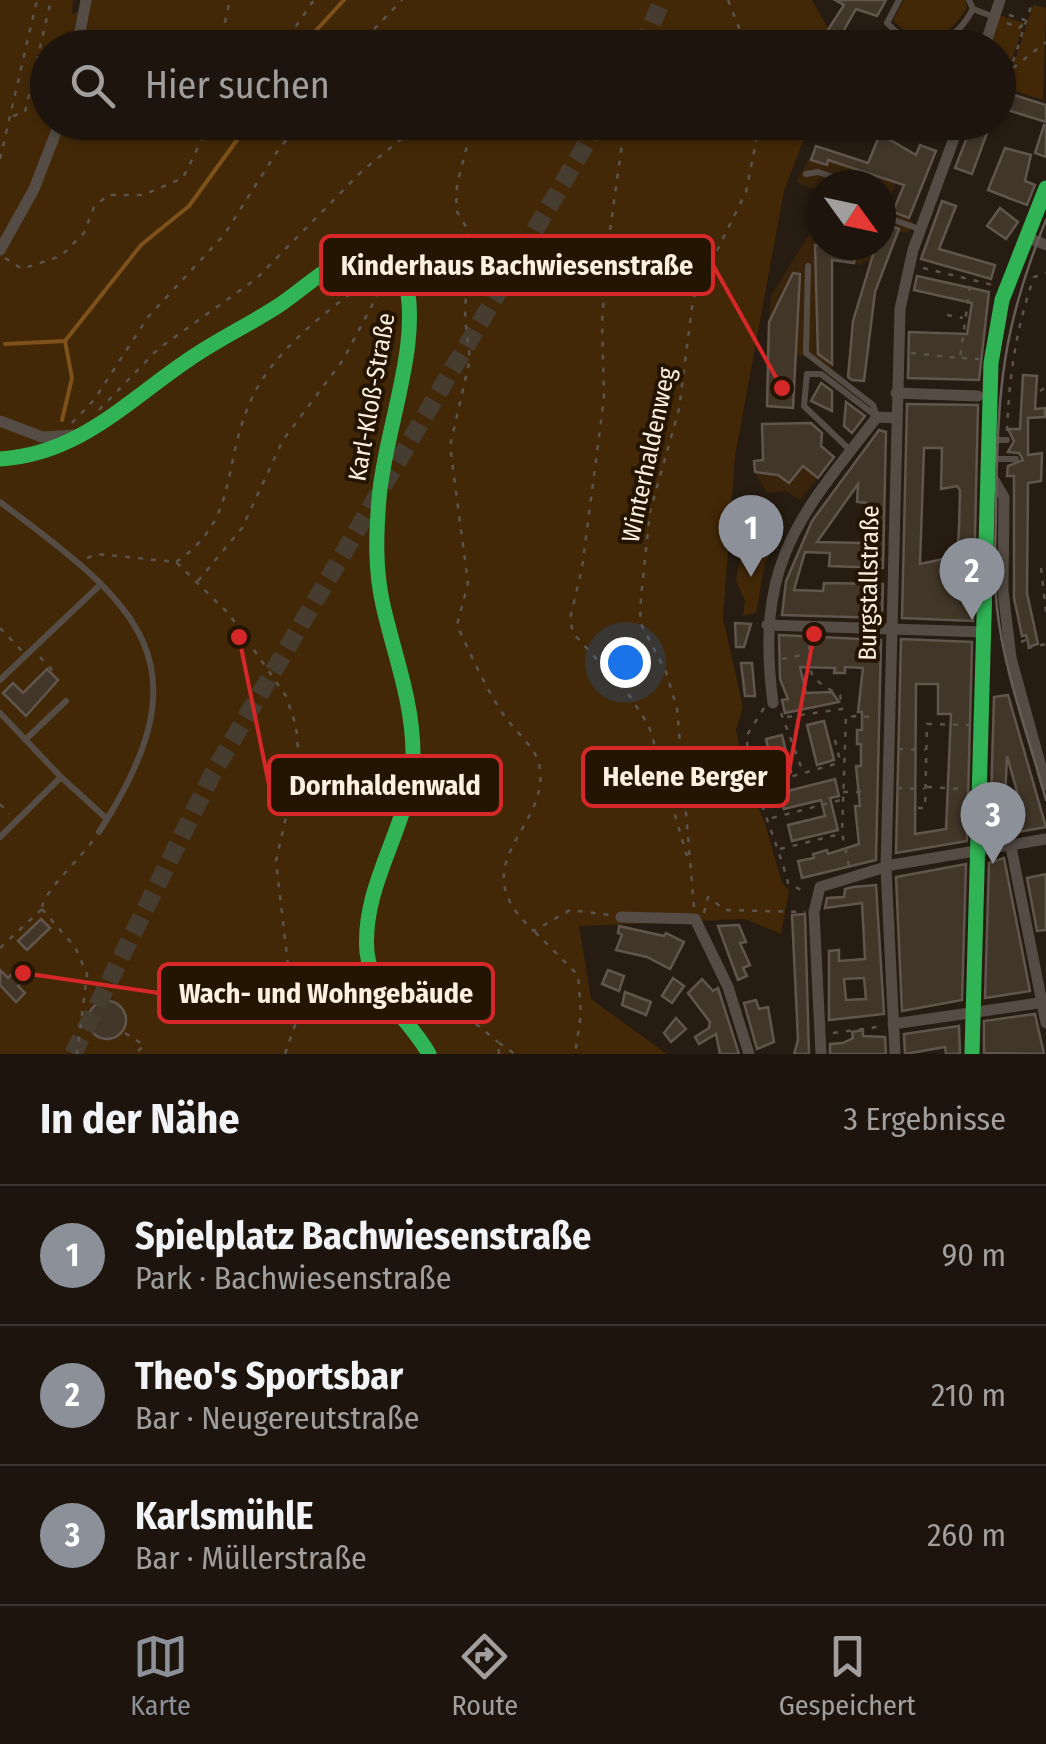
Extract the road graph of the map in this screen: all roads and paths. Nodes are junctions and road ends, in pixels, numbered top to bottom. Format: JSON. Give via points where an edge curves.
{"nodes":[{"id":1,"x":36,"y":0,"type":"edge"},
{"id":2,"x":52,"y":0,"type":"edge"},
{"id":3,"x":86,"y":0,"type":"edge"},
{"id":4,"x":230,"y":0,"type":"edge"},
{"id":5,"x":314,"y":0,"type":"edge"},
{"id":6,"x":402,"y":0,"type":"edge"},
{"id":7,"x":728,"y":0,"type":"edge"},
{"id":8,"x":899,"y":0,"type":"edge"},
{"id":9,"x":970,"y":0,"type":"edge"},
{"id":10,"x":1033,"y":0,"type":"edge"},
{"id":11,"x":973,"y":9,"type":"junction"},
{"id":12,"x":997,"y":9,"type":"edge"},
{"id":13,"x":1027,"y":21,"type":"junction"},
{"id":14,"x":30,"y":30,"type":"edge"},
{"id":15,"x":30,"y":30,"type":"edge"},
{"id":16,"x":45,"y":30,"type":"edge"},
{"id":17,"x":80,"y":30,"type":"edge"},
{"id":18,"x":223,"y":30,"type":"edge"},
{"id":19,"x":294,"y":30,"type":"edge"},
{"id":20,"x":373,"y":30,"type":"edge"},
{"id":21,"x":740,"y":30,"type":"edge"},
{"id":22,"x":894,"y":30,"type":"edge"},
{"id":23,"x":955,"y":30,"type":"edge"},
{"id":24,"x":1002,"y":30,"type":"edge"},
{"id":25,"x":1046,"y":42,"type":"edge"},
{"id":26,"x":1016,"y":53,"type":"edge"},
{"id":27,"x":1016,"y":66,"type":"edge"},
{"id":28,"x":30,"y":91,"type":"edge"},
{"id":29,"x":13,"y":116,"type":"junction"},
{"id":30,"x":52,"y":140,"type":"edge"},
{"id":31,"x":201,"y":140,"type":"edge"},
{"id":32,"x":286,"y":140,"type":"edge"},
{"id":33,"x":400,"y":140,"type":"edge"},
{"id":34,"x":468,"y":140,"type":"edge"},
{"id":35,"x":623,"y":140,"type":"edge"},
{"id":36,"x":756,"y":140,"type":"edge"},
{"id":37,"x":953,"y":140,"type":"edge"},
{"id":38,"x":0,"y":159,"type":"edge"},
{"id":39,"x":1046,"y":188,"type":"edge"},
{"id":40,"x":896,"y":220,"type":"edge"},
{"id":41,"x":920,"y":230,"type":"junction"},
{"id":42,"x":1026,"y":237,"type":"junction"},
{"id":43,"x":1046,"y":245,"type":"edge"},
{"id":44,"x":0,"y":252,"type":"edge"},
{"id":45,"x":909,"y":264,"type":"junction"},
{"id":46,"x":808,"y":266,"type":"dead end"},
{"id":47,"x":1046,"y":273,"type":"edge"},
{"id":48,"x":972,"y":279,"type":"junction"},
{"id":49,"x":994,"y":285,"type":"dead end"},
{"id":50,"x":947,"y":315,"type":"dead end"},
{"id":51,"x":964,"y":318,"type":"junction"},
{"id":52,"x":898,"y":352,"type":"junction"},
{"id":53,"x":960,"y":358,"type":"junction"},
{"id":54,"x":981,"y":360,"type":"dead end"},
{"id":55,"x":1046,"y":387,"type":"edge"},
{"id":56,"x":1040,"y":390,"type":"dead end"},
{"id":57,"x":896,"y":393,"type":"junction"},
{"id":58,"x":978,"y":396,"type":"dead end"},
{"id":59,"x":878,"y":417,"type":"junction"},
{"id":60,"x":895,"y":418,"type":"junction"},
{"id":61,"x":0,"y":422,"type":"edge"},
{"id":62,"x":90,"y":432,"type":"junction"},
{"id":63,"x":56,"y":438,"type":"junction"},
{"id":64,"x":990,"y":440,"type":"junction"},
{"id":65,"x":1007,"y":440,"type":"joint"},
{"id":66,"x":851,"y":450,"type":"junction"},
{"id":67,"x":0,"y":459,"type":"edge"},
{"id":68,"x":1016,"y":460,"type":"dead end"},
{"id":69,"x":989,"y":466,"type":"junction"},
{"id":70,"x":0,"y":502,"type":"edge"},
{"id":71,"x":76,"y":562,"type":"junction"},
{"id":72,"x":176,"y":562,"type":"junction"},
{"id":73,"x":1041,"y":568,"type":"dead end"},
{"id":74,"x":196,"y":582,"type":"junction"},
{"id":75,"x":101,"y":584,"type":"junction"},
{"id":76,"x":1046,"y":612,"type":"edge"},
{"id":77,"x":766,"y":625,"type":"junction"},
{"id":78,"x":811,"y":626,"type":"junction"},
{"id":79,"x":890,"y":626,"type":"junction"},
{"id":80,"x":0,"y":628,"type":"edge"},
{"id":81,"x":985,"y":632,"type":"junction"},
{"id":82,"x":6,"y":635,"type":"junction"},
{"id":83,"x":0,"y":641,"type":"edge"},
{"id":84,"x":1020,"y":642,"type":"dead end"},
{"id":85,"x":1046,"y":644,"type":"edge"},
{"id":86,"x":30,"y":652,"type":"junction"},
{"id":87,"x":809,"y":654,"type":"junction"},
{"id":88,"x":767,"y":659,"type":"junction"},
{"id":89,"x":56,"y":674,"type":"dead end"},
{"id":90,"x":0,"y":680,"type":"edge"},
{"id":91,"x":66,"y":701,"type":"dead end"},
{"id":92,"x":773,"y":703,"type":"junction"},
{"id":93,"x":0,"y":713,"type":"edge"},
{"id":94,"x":889,"y":717,"type":"junction"},
{"id":95,"x":786,"y":718,"type":"junction"},
{"id":96,"x":982,"y":725,"type":"junction"},
{"id":97,"x":920,"y":730,"type":"dead end"},
{"id":98,"x":926,"y":730,"type":"junction"},
{"id":99,"x":25,"y":740,"type":"junction"},
{"id":100,"x":834,"y":740,"type":"dead end"},
{"id":101,"x":888,"y":749,"type":"junction"},
{"id":102,"x":926,"y":750,"type":"junction"},
{"id":103,"x":842,"y":762,"type":"junction"},
{"id":104,"x":919,"y":768,"type":"dead end"},
{"id":105,"x":926,"y":769,"type":"junction"},
{"id":106,"x":802,"y":772,"type":"junction"},
{"id":107,"x":62,"y":778,"type":"junction"},
{"id":108,"x":1046,"y":785,"type":"edge"},
{"id":109,"x":756,"y":787,"type":"junction"},
{"id":110,"x":888,"y":788,"type":"junction"},
{"id":111,"x":926,"y":788,"type":"junction"},
{"id":112,"x":980,"y":790,"type":"junction"},
{"id":113,"x":843,"y":792,"type":"junction"},
{"id":114,"x":861,"y":792,"type":"dead end"},
{"id":115,"x":843,"y":799,"type":"junction"},
{"id":116,"x":0,"y":804,"type":"edge"},
{"id":117,"x":918,"y":808,"type":"dead end"},
{"id":118,"x":770,"y":818,"type":"junction"},
{"id":119,"x":107,"y":819,"type":"junction"},
{"id":120,"x":16,"y":822,"type":"junction"},
{"id":121,"x":99,"y":832,"type":"joint"},
{"id":122,"x":842,"y":833,"type":"junction"},
{"id":123,"x":0,"y":837,"type":"edge"},
{"id":124,"x":1046,"y":839,"type":"edge"},
{"id":125,"x":1011,"y":848,"type":"junction"},
{"id":126,"x":780,"y":849,"type":"junction"},
{"id":127,"x":978,"y":852,"type":"junction"},
{"id":128,"x":689,"y":862,"type":"junction"},
{"id":129,"x":886,"y":868,"type":"junction"},
{"id":130,"x":852,"y":878,"type":"junction"},
{"id":131,"x":802,"y":891,"type":"dead end"},
{"id":132,"x":42,"y":909,"type":"junction"},
{"id":133,"x":814,"y":912,"type":"junction"},
{"id":134,"x":621,"y":917,"type":"joint"},
{"id":135,"x":696,"y":919,"type":"junction"},
{"id":136,"x":534,"y":931,"type":"junction"},
{"id":137,"x":0,"y":948,"type":"edge"},
{"id":138,"x":430,"y":998,"type":"dead end"},
{"id":139,"x":1044,"y":1002,"type":"edge"},
{"id":140,"x":973,"y":1014,"type":"junction"},
{"id":141,"x":1046,"y":1023,"type":"edge"},
{"id":142,"x":894,"y":1024,"type":"junction"},
{"id":143,"x":125,"y":1033,"type":"dead end"},
{"id":144,"x":822,"y":1035,"type":"junction"},
{"id":145,"x":498,"y":1042,"type":"junction"},
{"id":146,"x":77,"y":1054,"type":"edge"},
{"id":147,"x":135,"y":1054,"type":"edge"},
{"id":148,"x":285,"y":1054,"type":"edge"},
{"id":149,"x":428,"y":1054,"type":"edge"},
{"id":150,"x":499,"y":1054,"type":"edge"},
{"id":151,"x":515,"y":1054,"type":"edge"},
{"id":152,"x":575,"y":1054,"type":"edge"},
{"id":153,"x":749,"y":1054,"type":"edge"},
{"id":154,"x":821,"y":1054,"type":"edge"},
{"id":155,"x":895,"y":1054,"type":"edge"},
{"id":156,"x":972,"y":1054,"type":"edge"}],
"edges":[{"from":1,"to":15,"type":"path"},
{"from":2,"to":16,"type":"path"},
{"from":3,"to":17,"type":"street"},
{"from":4,"to":18,"type":"path"},
{"from":5,"to":19,"type":"path"},
{"from":6,"to":20,"type":"path"},
{"from":7,"to":21,"type":"path"},
{"from":8,"to":22,"type":"lane","via":[[887,23]]},
{"from":9,"to":11,"type":"lane"},
{"from":10,"to":13,"type":"path"},
{"from":11,"to":12,"type":"lane"},
{"from":11,"to":23,"type":"lane"},
{"from":12,"to":13,"type":"path"},
{"from":13,"to":24,"type":"path","via":[[1019,28],[1004,22]]},
{"from":13,"to":26,"type":"path"},
{"from":14,"to":29,"type":"path"},
{"from":25,"to":27,"type":"path"},
{"from":28,"to":29,"type":"path","via":[[25,112]]},
{"from":29,"to":38,"type":"path"},
{"from":30,"to":44,"type":"street"},
{"from":31,"to":44,"type":"path","via":[[184,178],[143,195],[108,195],[61,256],[22,269]]},
{"from":32,"to":63,"type":"path","via":[[224,235],[148,317],[94,400]]},
{"from":33,"to":62,"type":"path","via":[[256,279],[158,349],[94,415]]},
{"from":34,"to":136,"type":"path","via":[[456,210],[468,230],[470,359],[450,446],[468,583],[457,624],[502,713],[540,762],[538,804],[506,852],[506,896]]},
{"from":35,"to":128,"type":"path","via":[[602,323],[604,398],[570,619],[574,633],[650,726]]},
{"from":36,"to":128,"type":"path","name":"Winterhaldenweg","via":[[746,192],[693,299],[679,409],[650,512],[641,598],[640,622],[677,708]]},
{"from":37,"to":41,"type":"street","name":"Burgstallstraße"},
{"from":39,"to":42,"type":"main road"},
{"from":40,"to":41,"type":"lane"},
{"from":41,"to":45,"type":"street","name":"Burgstallstraße"},
{"from":42,"to":43,"type":"street"},
{"from":42,"to":64,"type":"main road","via":[[997,321]]},
{"from":45,"to":48,"type":"path"},
{"from":45,"to":52,"type":"street","name":"Burgstallstraße"},
{"from":46,"to":59,"type":"lane","via":[[806,354],[873,405]]},
{"from":47,"to":65,"type":"path","via":[[1034,278],[1017,334]]},
{"from":48,"to":49,"type":"path"},
{"from":48,"to":51,"type":"path"},
{"from":50,"to":51,"type":"path"},
{"from":51,"to":53,"type":"path"},
{"from":52,"to":53,"type":"path"},
{"from":52,"to":57,"type":"street","name":"Burgstallstraße"},
{"from":53,"to":54,"type":"path"},
{"from":55,"to":56,"type":"path"},
{"from":57,"to":58,"type":"street"},
{"from":57,"to":60,"type":"street","name":"Burgstallstraße"},
{"from":59,"to":60,"type":"street"},
{"from":59,"to":66,"type":"street"},
{"from":59,"to":66,"type":"lane","via":[[820,374],[807,374],[804,406]]},
{"from":60,"to":79,"type":"street","name":"Burgstallstraße"},
{"from":61,"to":63,"type":"street"},
{"from":62,"to":63,"type":"street"},
{"from":62,"to":67,"type":"main road","name":"Karl-Kloß-Straße","via":[[48,454]]},
{"from":62,"to":149,"type":"main road","name":"Karl-Kloß-Straße","via":[[339,260],[375,256],[396,266],[407,281],[413,309],[382,470],[378,564],[409,702],[413,762],[407,804],[370,909],[367,951],[381,992]]},
{"from":64,"to":65,"type":"lane"},
{"from":64,"to":69,"type":"main road"},
{"from":66,"to":77,"type":"street","via":[[789,540]]},
{"from":68,"to":69,"type":"lane"},
{"from":69,"to":81,"type":"main road"},
{"from":69,"to":108,"type":"street","via":[[1004,498],[1003,590],[1012,653]]},
{"from":70,"to":71,"type":"lane"},
{"from":71,"to":72,"type":"path","via":[[98,554]]},
{"from":71,"to":75,"type":"lane"},
{"from":72,"to":74,"type":"path"},
{"from":72,"to":74,"type":"path","via":[[205,542],[218,520],[258,387],[300,335],[370,283],[377,296],[343,360],[283,440],[242,528]]},
{"from":73,"to":76,"type":"path"},
{"from":74,"to":148,"type":"path","via":[[229,614],[286,696],[296,726],[298,760],[276,861],[295,1025]]},
{"from":75,"to":86,"type":"lane"},
{"from":75,"to":119,"type":"lane","via":[[137,624],[152,698],[145,748]]},
{"from":77,"to":78,"type":"street"},
{"from":77,"to":88,"type":"street"},
{"from":78,"to":79,"type":"street"},
{"from":78,"to":87,"type":"path"},
{"from":79,"to":81,"type":"street"},
{"from":79,"to":94,"type":"street","name":"Burgstallstraße"},
{"from":80,"to":82,"type":"path"},
{"from":81,"to":96,"type":"main road"},
{"from":82,"to":83,"type":"path"},
{"from":82,"to":86,"type":"path"},
{"from":84,"to":85,"type":"path","via":[[1026,640],[1028,648]]},
{"from":86,"to":89,"type":"path"},
{"from":86,"to":90,"type":"lane"},
{"from":87,"to":88,"type":"path"},
{"from":87,"to":95,"type":"path","via":[[811,675],[840,695],[842,709]]},
{"from":88,"to":92,"type":"street"},
{"from":91,"to":99,"type":"lane"},
{"from":92,"to":95,"type":"path"},
{"from":92,"to":109,"type":"path","via":[[747,735]]},
{"from":93,"to":99,"type":"lane"},
{"from":94,"to":101,"type":"street","name":"Burgstallstraße"},
{"from":94,"to":103,"type":"path","via":[[846,716]]},
{"from":95,"to":106,"type":"path"},
{"from":96,"to":98,"type":"path","via":[[926,724]]},
{"from":96,"to":112,"type":"main road"},
{"from":97,"to":98,"type":"path"},
{"from":98,"to":102,"type":"path"},
{"from":99,"to":107,"type":"lane"},
{"from":100,"to":103,"type":"path"},
{"from":101,"to":102,"type":"path"},
{"from":101,"to":110,"type":"street","name":"Burgstallstraße"},
{"from":102,"to":105,"type":"path"},
{"from":103,"to":106,"type":"path"},
{"from":103,"to":113,"type":"path"},
{"from":104,"to":105,"type":"path"},
{"from":105,"to":111,"type":"path"},
{"from":106,"to":109,"type":"path"},
{"from":107,"to":119,"type":"lane"},
{"from":107,"to":120,"type":"lane"},
{"from":109,"to":118,"type":"path"},
{"from":110,"to":111,"type":"path"},
{"from":110,"to":129,"type":"street","name":"Burgstallstraße"},
{"from":111,"to":112,"type":"path"},
{"from":111,"to":117,"type":"path","via":[[925,808]]},
{"from":112,"to":127,"type":"main road"},
{"from":113,"to":114,"type":"path"},
{"from":113,"to":115,"type":"path"},
{"from":115,"to":118,"type":"path"},
{"from":115,"to":122,"type":"path"},
{"from":116,"to":120,"type":"path"},
{"from":118,"to":126,"type":"path"},
{"from":119,"to":121,"type":"lane"},
{"from":120,"to":123,"type":"lane"},
{"from":121,"to":132,"type":"path","via":[[45,896]]},
{"from":122,"to":126,"type":"path"},
{"from":122,"to":130,"type":"path"},
{"from":124,"to":125,"type":"street"},
{"from":125,"to":127,"type":"street"},
{"from":125,"to":139,"type":"street"},
{"from":126,"to":131,"type":"path","via":[[788,883]]},
{"from":127,"to":129,"type":"street"},
{"from":127,"to":140,"type":"main road"},
{"from":128,"to":135,"type":"path","name":"Winterhaldenweg"},
{"from":129,"to":130,"type":"street"},
{"from":129,"to":142,"type":"street","name":"Burgstallstraße"},
{"from":130,"to":133,"type":"street","via":[[824,884]]},
{"from":132,"to":137,"type":"path"},
{"from":132,"to":146,"type":"path","via":[[88,974]]},
{"from":133,"to":135,"type":"path","via":[[725,910],[708,898]]},
{"from":133,"to":144,"type":"street"},
{"from":134,"to":135,"type":"street"},
{"from":134,"to":136,"type":"path","via":[[570,910]]},
{"from":135,"to":153,"type":"street"},
{"from":136,"to":152,"type":"path","via":[[578,975]]},
{"from":138,"to":145,"type":"path"},
{"from":139,"to":140,"type":"street"},
{"from":139,"to":141,"type":"street"},
{"from":140,"to":142,"type":"street"},
{"from":140,"to":156,"type":"main road"},
{"from":142,"to":144,"type":"path"},
{"from":142,"to":155,"type":"street","name":"Burgstallstraße"},
{"from":143,"to":147,"type":"path","via":[[144,1044]]},
{"from":144,"to":154,"type":"street"},
{"from":145,"to":150,"type":"path"},
{"from":145,"to":151,"type":"path"}]}
